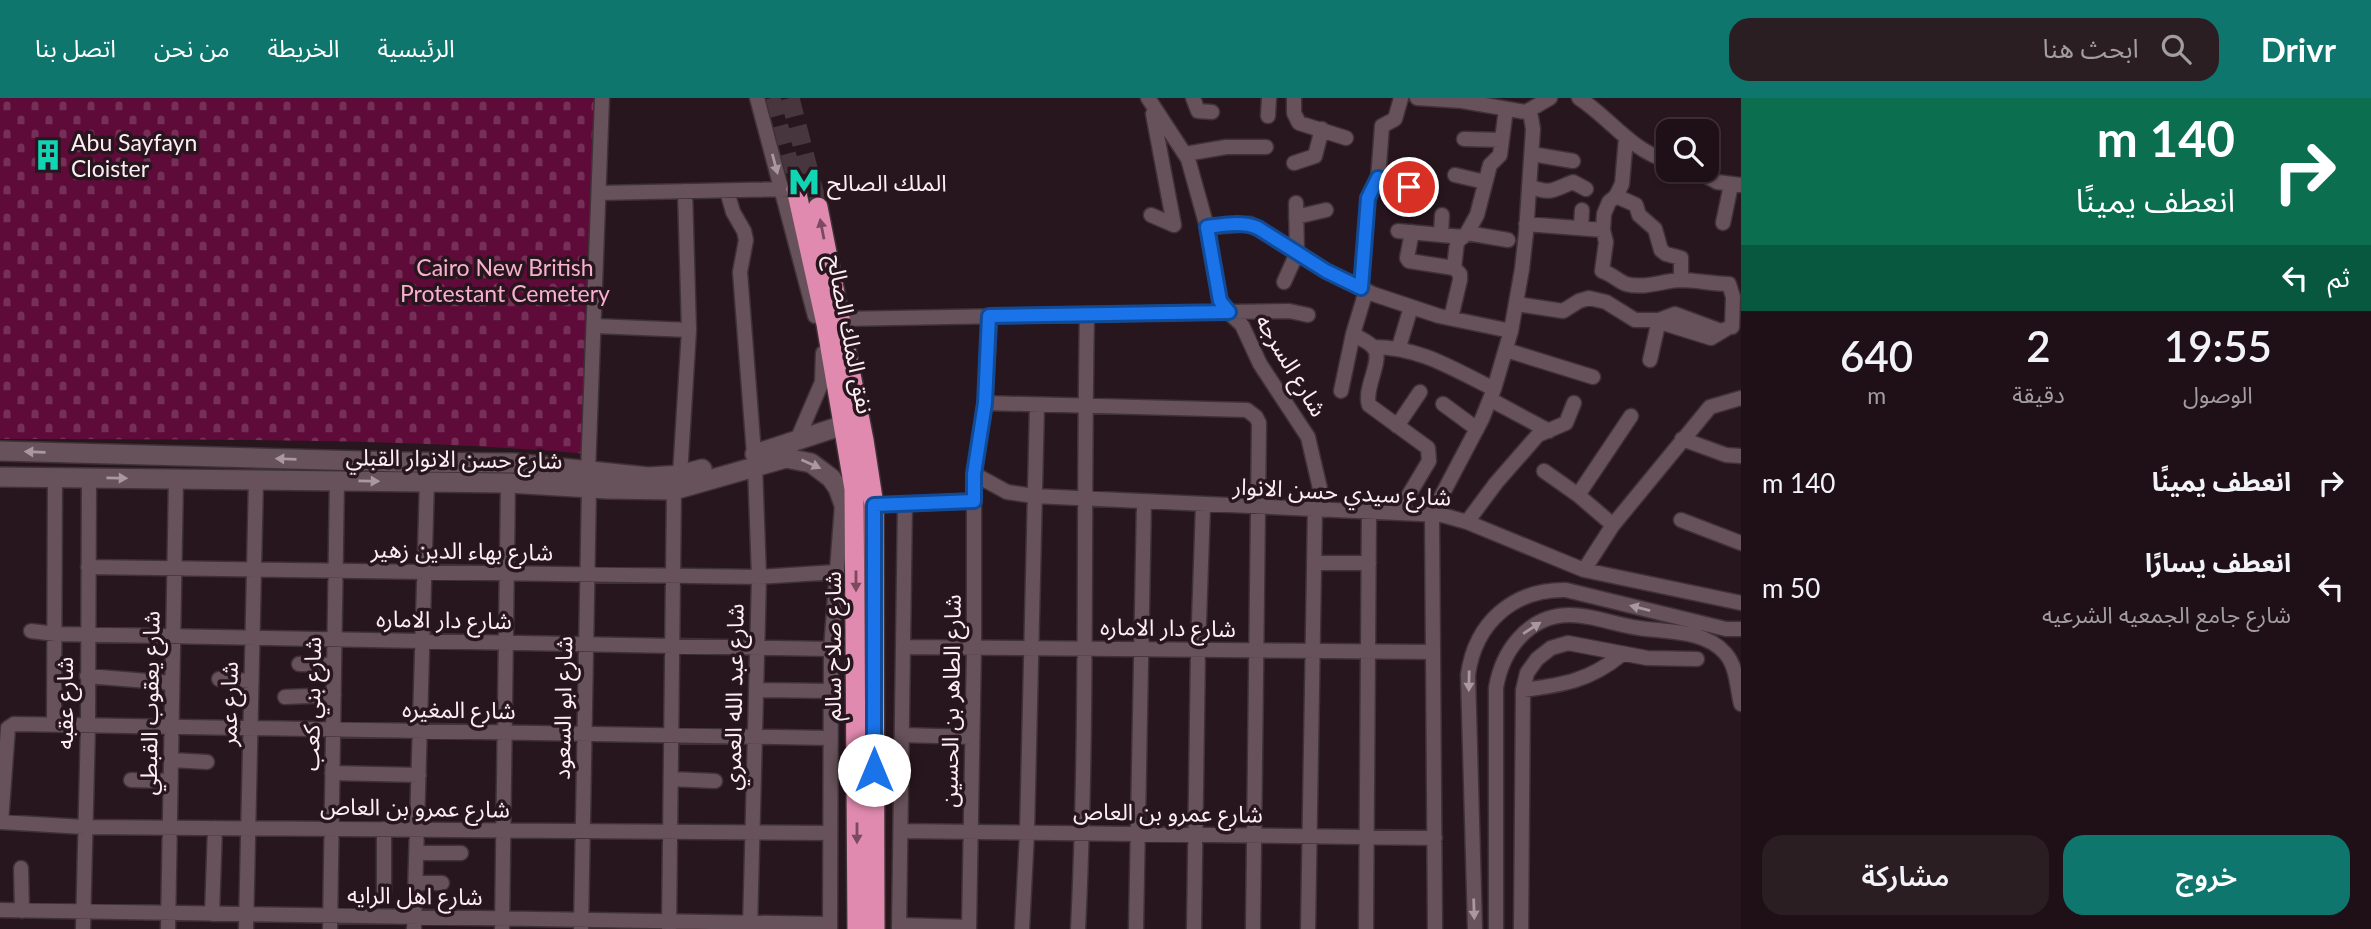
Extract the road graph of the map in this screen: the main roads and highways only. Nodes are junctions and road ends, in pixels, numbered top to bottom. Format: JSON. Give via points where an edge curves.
{"nodes":[{"id":1,"x":789,"y":189,"type":"tunnel mouth"},
{"id":2,"x":818,"y":207,"type":"tunnel mouth"},
{"id":3,"x":828,"y":323,"type":"junction"},
{"id":4,"x":852,"y":422,"type":"junction"},
{"id":5,"x":0,"y":450,"type":"edge"},
{"id":6,"x":755,"y":460,"type":"junction"},
{"id":7,"x":0,"y":477,"type":"edge"},
{"id":8,"x":589,"y":479,"type":"junction"},
{"id":9,"x":860,"y":496,"type":"junction"},
{"id":10,"x":857,"y":929,"type":"edge"},
{"id":11,"x":875,"y":929,"type":"edge"}],
"edges":[{"from":1,"to":3,"type":"highway","name":"نفق الملك الصالح"},
{"from":3,"to":2,"type":"highway","name":"نفق الملك الصالح","one_way":true},
{"from":3,"to":4,"type":"highway","name":"نفق الملك الصالح"},
{"from":4,"to":6,"type":"main road","name":"شارع حسن الانوار القبلي"},
{"from":4,"to":9,"type":"highway","name":"نفق الملك الصالح"},
{"from":8,"to":5,"type":"main road","name":"شارع حسن الانوار القبلي","one_way":true,"via":[[514,463]]},
{"from":6,"to":8,"type":"main road","name":"شارع حسن الانوار القبلي","via":[[677,482]]},
{"from":6,"to":9,"type":"main road","name":"شارع حسن الانوار القبلي","one_way":true,"via":[[786,458],[811,463]]},
{"from":7,"to":8,"type":"main road","name":"شارع حسن الانوار القبلي","one_way":true},
{"from":9,"to":10,"type":"highway","name":"شارع صلاح سالم","one_way":true,"via":[[856,538]]},
{"from":9,"to":11,"type":"highway","name":"شارع صلاح سالم"}]}
